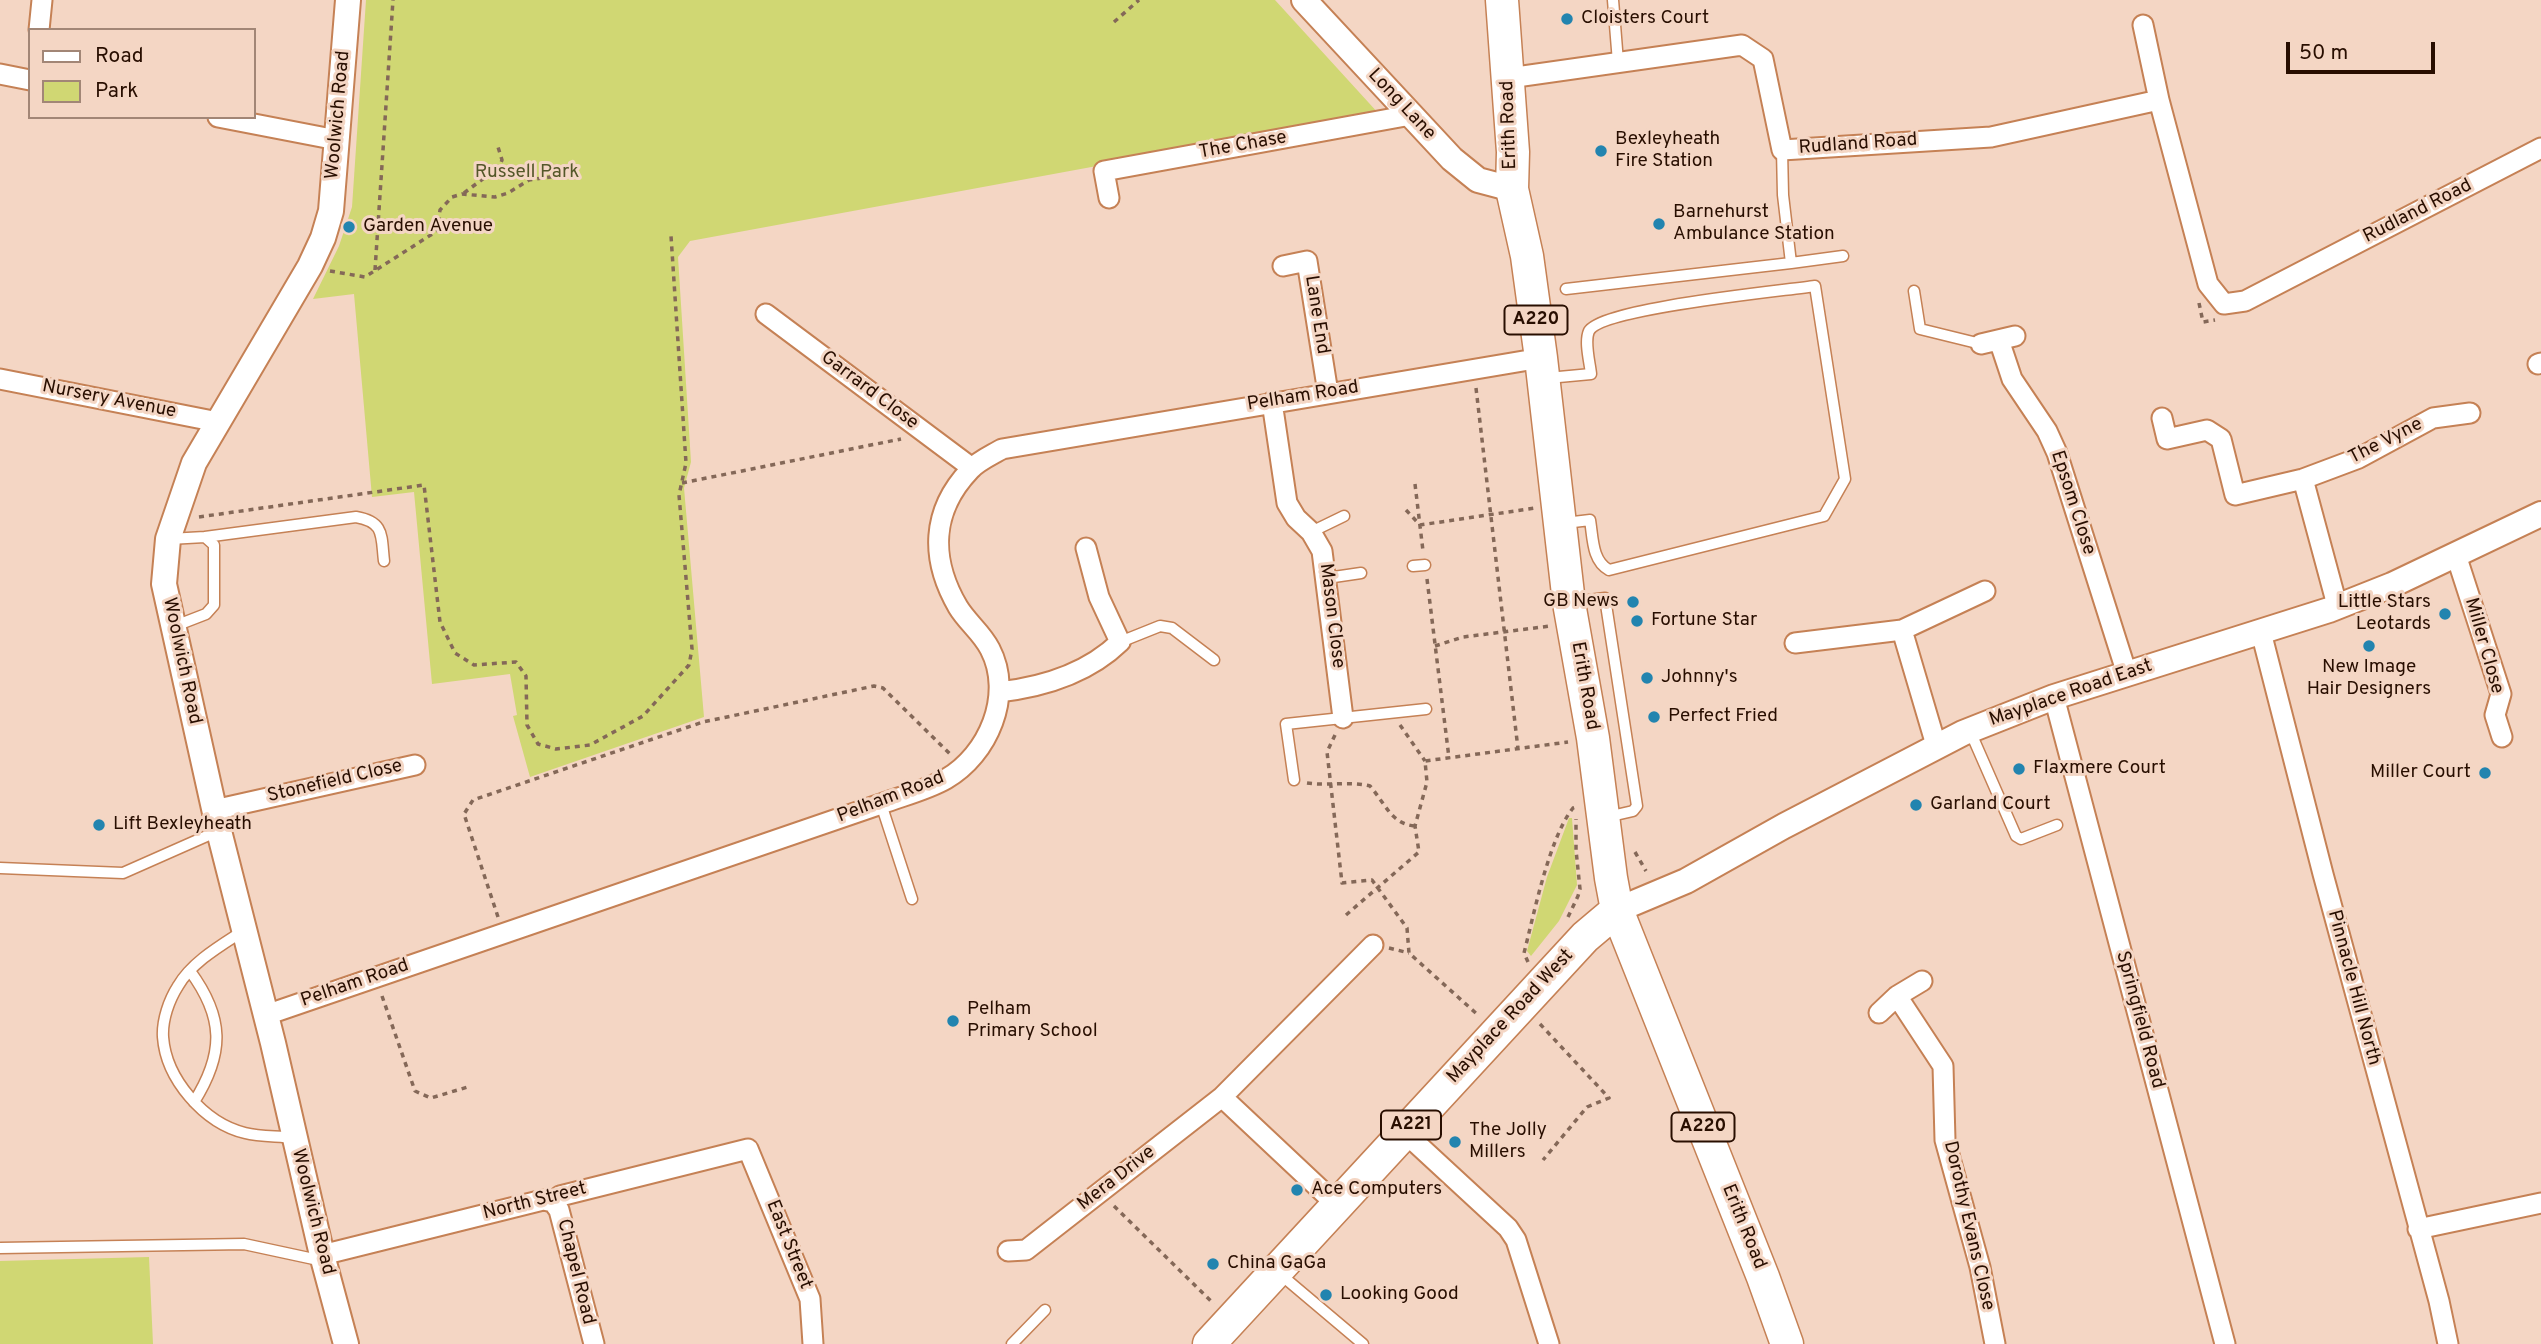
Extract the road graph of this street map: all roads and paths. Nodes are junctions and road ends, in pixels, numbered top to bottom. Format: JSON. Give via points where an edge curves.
{"nodes":[{"id":1,"x":42,"y":0,"type":"edge"},
{"id":2,"x":348,"y":0,"type":"edge"},
{"id":3,"x":393,"y":0,"type":"edge"},
{"id":4,"x":1139,"y":0,"type":"edge"},
{"id":5,"x":1304,"y":0,"type":"edge"},
{"id":6,"x":1502,"y":0,"type":"edge"},
{"id":7,"x":1613,"y":0,"type":"edge"},
{"id":8,"x":1114,"y":22,"type":"dead end"},
{"id":9,"x":2143,"y":25,"type":"dead end"},
{"id":10,"x":39,"y":28,"type":"edge"},
{"id":11,"x":1618,"y":62,"type":"junction"},
{"id":12,"x":0,"y":74,"type":"edge"},
{"id":13,"x":1509,"y":78,"type":"junction"},
{"id":14,"x":28,"y":80,"type":"edge"},
{"id":15,"x":2159,"y":100,"type":"junction"},
{"id":16,"x":1411,"y":115,"type":"junction"},
{"id":17,"x":228,"y":119,"type":"edge"},
{"id":18,"x":337,"y":140,"type":"junction"},
{"id":19,"x":498,"y":147,"type":"dead end"},
{"id":20,"x":2541,"y":148,"type":"edge"},
{"id":21,"x":1782,"y":150,"type":"junction"},
{"id":22,"x":564,"y":175,"type":"dead end"},
{"id":23,"x":1512,"y":189,"type":"junction"},
{"id":24,"x":462,"y":194,"type":"junction"},
{"id":25,"x":1109,"y":198,"type":"dead end"},
{"id":26,"x":671,"y":236,"type":"dead end"},
{"id":27,"x":1843,"y":256,"type":"dead end"},
{"id":28,"x":1791,"y":262,"type":"junction"},
{"id":29,"x":310,"y":266,"type":"junction"},
{"id":30,"x":1283,"y":266,"type":"dead end"},
{"id":31,"x":375,"y":270,"type":"junction"},
{"id":32,"x":1566,"y":289,"type":"dead end"},
{"id":33,"x":1914,"y":291,"type":"dead end"},
{"id":34,"x":2196,"y":295,"type":"dead end"},
{"id":35,"x":766,"y":314,"type":"dead end"},
{"id":36,"x":2218,"y":319,"type":"dead end"},
{"id":37,"x":1998,"y":340,"type":"joint"},
{"id":38,"x":1543,"y":368,"type":"junction"},
{"id":39,"x":1474,"y":369,"type":"junction"},
{"id":40,"x":0,"y":379,"type":"edge"},
{"id":41,"x":1328,"y":393,"type":"junction"},
{"id":42,"x":1272,"y":402,"type":"junction"},
{"id":43,"x":2470,"y":413,"type":"dead end"},
{"id":44,"x":2162,"y":418,"type":"dead end"},
{"id":45,"x":218,"y":422,"type":"junction"},
{"id":46,"x":927,"y":434,"type":"junction"},
{"id":47,"x":972,"y":468,"type":"junction"},
{"id":48,"x":2304,"y":479,"type":"junction"},
{"id":49,"x":682,"y":483,"type":"junction"},
{"id":50,"x":1415,"y":484,"type":"dead end"},
{"id":51,"x":1406,"y":510,"type":"dead end"},
{"id":52,"x":177,"y":512,"type":"junction"},
{"id":53,"x":1490,"y":513,"type":"junction"},
{"id":54,"x":2541,"y":514,"type":"edge"},
{"id":55,"x":1559,"y":515,"type":"junction"},
{"id":56,"x":1343,"y":516,"type":"dead end"},
{"id":57,"x":1420,"y":525,"type":"junction"},
{"id":58,"x":1311,"y":532,"type":"junction"},
{"id":59,"x":205,"y":537,"type":"junction"},
{"id":60,"x":168,"y":539,"type":"junction"},
{"id":61,"x":1086,"y":548,"type":"dead end"},
{"id":62,"x":2456,"y":555,"type":"junction"},
{"id":63,"x":384,"y":561,"type":"dead end"},
{"id":64,"x":1425,"y":565,"type":"junction"},
{"id":65,"x":1413,"y":566,"type":"dead end"},
{"id":66,"x":1361,"y":573,"type":"dead end"},
{"id":67,"x":1326,"y":578,"type":"junction"},
{"id":68,"x":1985,"y":591,"type":"dead end"},
{"id":69,"x":2337,"y":605,"type":"junction"},
{"id":70,"x":1561,"y":611,"type":"junction"},
{"id":71,"x":173,"y":627,"type":"junction"},
{"id":72,"x":1902,"y":630,"type":"junction"},
{"id":73,"x":1504,"y":631,"type":"junction"},
{"id":74,"x":2261,"y":632,"type":"junction"},
{"id":75,"x":1120,"y":642,"type":"junction"},
{"id":76,"x":1795,"y":643,"type":"dead end"},
{"id":77,"x":1435,"y":646,"type":"junction"},
{"id":78,"x":1214,"y":660,"type":"dead end"},
{"id":79,"x":2127,"y":674,"type":"junction"},
{"id":80,"x":999,"y":692,"type":"junction"},
{"id":81,"x":2054,"y":697,"type":"junction"},
{"id":82,"x":1426,"y":709,"type":"dead end"},
{"id":83,"x":1391,"y":713,"type":"junction"},
{"id":84,"x":1343,"y":718,"type":"junction"},
{"id":85,"x":1969,"y":730,"type":"junction"},
{"id":86,"x":2502,"y":737,"type":"dead end"},
{"id":87,"x":1593,"y":738,"type":"junction"},
{"id":88,"x":1936,"y":745,"type":"junction"},
{"id":89,"x":1518,"y":749,"type":"junction"},
{"id":90,"x":1448,"y":758,"type":"junction"},
{"id":91,"x":1425,"y":761,"type":"junction"},
{"id":92,"x":415,"y":765,"type":"dead end"},
{"id":93,"x":963,"y":767,"type":"junction"},
{"id":94,"x":1294,"y":780,"type":"joint"},
{"id":95,"x":1331,"y":784,"type":"junction"},
{"id":96,"x":1577,"y":798,"type":"dead end"},
{"id":97,"x":881,"y":804,"type":"junction"},
{"id":98,"x":1603,"y":813,"type":"junction"},
{"id":99,"x":216,"y":820,"type":"junction"},
{"id":100,"x":2057,"y":825,"type":"dead end"},
{"id":101,"x":1415,"y":826,"type":"junction"},
{"id":102,"x":0,"y":868,"type":"edge"},
{"id":103,"x":1646,"y":871,"type":"dead end"},
{"id":104,"x":1377,"y":887,"type":"junction"},
{"id":105,"x":912,"y":899,"type":"dead end"},
{"id":106,"x":1617,"y":910,"type":"junction"},
{"id":107,"x":1346,"y":915,"type":"dead end"},
{"id":108,"x":1562,"y":925,"type":"dead end"},
{"id":109,"x":243,"y":931,"type":"junction"},
{"id":110,"x":503,"y":932,"type":"junction"},
{"id":111,"x":1373,"y":945,"type":"dead end"},
{"id":112,"x":1537,"y":954,"type":"dead end"},
{"id":113,"x":190,"y":971,"type":"junction"},
{"id":114,"x":375,"y":977,"type":"junction"},
{"id":115,"x":1922,"y":981,"type":"dead end"},
{"id":116,"x":1897,"y":996,"type":"junction"},
{"id":117,"x":1522,"y":1005,"type":"junction"},
{"id":118,"x":1879,"y":1013,"type":"dead end"},
{"id":119,"x":266,"y":1014,"type":"junction"},
{"id":120,"x":1496,"y":1031,"type":"junction"},
{"id":121,"x":471,"y":1086,"type":"dead end"},
{"id":122,"x":1222,"y":1097,"type":"junction"},
{"id":123,"x":194,"y":1102,"type":"junction"},
{"id":124,"x":1404,"y":1132,"type":"junction"},
{"id":125,"x":293,"y":1138,"type":"junction"},
{"id":126,"x":748,"y":1149,"type":"joint"},
{"id":127,"x":1543,"y":1160,"type":"dead end"},
{"id":128,"x":1100,"y":1193,"type":"junction"},
{"id":129,"x":553,"y":1202,"type":"junction"},
{"id":130,"x":2541,"y":1203,"type":"edge"},
{"id":131,"x":1337,"y":1205,"type":"junction"},
{"id":132,"x":2418,"y":1229,"type":"junction"},
{"id":133,"x":0,"y":1248,"type":"edge"},
{"id":134,"x":1008,"y":1251,"type":"dead end"},
{"id":135,"x":323,"y":1258,"type":"junction"},
{"id":136,"x":1277,"y":1272,"type":"junction"},
{"id":137,"x":1045,"y":1310,"type":"dead end"},
{"id":138,"x":1231,"y":1321,"type":"junction"},
{"id":139,"x":346,"y":1344,"type":"edge"},
{"id":140,"x":594,"y":1344,"type":"edge"},
{"id":141,"x":813,"y":1344,"type":"edge"},
{"id":142,"x":1012,"y":1344,"type":"edge"},
{"id":143,"x":1209,"y":1344,"type":"edge"},
{"id":144,"x":1363,"y":1344,"type":"edge"},
{"id":145,"x":1549,"y":1344,"type":"edge"},
{"id":146,"x":1787,"y":1344,"type":"edge"},
{"id":147,"x":1995,"y":1344,"type":"edge"},
{"id":148,"x":2225,"y":1344,"type":"edge"},
{"id":149,"x":2448,"y":1344,"type":"edge"}],
"edges":[{"from":1,"to":10,"type":"street"},
{"from":2,"to":18,"type":"street","name":"Woolwich Road"},
{"from":3,"to":31,"type":"path"},
{"from":4,"to":8,"type":"path"},
{"from":5,"to":16,"type":"street","name":"Long Lane"},
{"from":6,"to":13,"type":"main road","name":"Erith Road","number":"A220"},
{"from":7,"to":11,"type":"lane"},
{"from":9,"to":15,"type":"street","name":"Rudland Road"},
{"from":11,"to":13,"type":"street","name":"Rudland Road"},
{"from":11,"to":21,"type":"street","name":"Rudland Road","via":[[1742,45],[1763,59]]},
{"from":12,"to":14,"type":"street"},
{"from":13,"to":23,"type":"main road","name":"Erith Road","number":"A220"},
{"from":15,"to":20,"type":"street","name":"Rudland Road","via":[[2208,284],[2224,304],[2245,301]]},
{"from":15,"to":21,"type":"street","name":"Rudland Road","via":[[1991,137]]},
{"from":16,"to":23,"type":"street","name":"Long Lane","via":[[1478,180]]},
{"from":16,"to":25,"type":"street","name":"The Chase","via":[[1104,171]]},
{"from":17,"to":18,"type":"street"},
{"from":18,"to":29,"type":"street","name":"Woolwich Road","via":[[331,211]]},
{"from":19,"to":24,"type":"path","via":[[500,165]]},
{"from":21,"to":28,"type":"lane"},
{"from":22,"to":24,"type":"path","via":[[529,180],[495,197]]},
{"from":23,"to":38,"type":"main road","name":"Erith Road","number":"A220"},
{"from":24,"to":31,"type":"path","via":[[444,203],[437,231]]},
{"from":26,"to":49,"type":"path","via":[[685,463]]},
{"from":27,"to":28,"type":"lane"},
{"from":28,"to":32,"type":"lane"},
{"from":29,"to":31,"type":"path","via":[[365,277]]},
{"from":29,"to":45,"type":"street","name":"Woolwich Road"},
{"from":30,"to":41,"type":"street","name":"Lane End","via":[[1307,261]]},
{"from":33,"to":37,"type":"lane","via":[[1920,329]]},
{"from":34,"to":36,"type":"path","via":[[2203,322]]},
{"from":35,"to":46,"type":"street","name":"Garrard Close"},
{"from":37,"to":79,"type":"street","name":"Epsom Close","via":[[2012,379],[2057,453]]},
{"from":38,"to":39,"type":"street","name":"Pelham Road"},
{"from":38,"to":55,"type":"main road","name":"Erith Road","number":"A220"},
{"from":38,"to":55,"type":"lane","via":[[1591,374],[1589,332],[1594,326],[1641,310],[1815,286],[1845,479],[1824,516],[1609,570],[1596,555],[1591,520]]},
{"from":39,"to":41,"type":"street","name":"Pelham Road"},
{"from":39,"to":53,"type":"path"},
{"from":40,"to":45,"type":"street","name":"Nursery Avenue"},
{"from":41,"to":42,"type":"street","name":"Pelham Road"},
{"from":42,"to":47,"type":"street","name":"Pelham Road","via":[[1002,449]]},
{"from":42,"to":58,"type":"street","name":"Mason Close","via":[[1287,503]]},
{"from":43,"to":48,"type":"street","name":"The Vyne","via":[[2433,418],[2359,457]]},
{"from":44,"to":48,"type":"street","name":"The Vyne","via":[[2167,439],[2207,430],[2221,439],[2235,495]]},
{"from":45,"to":52,"type":"street","name":"Woolwich Road","via":[[194,463]]},
{"from":46,"to":47,"type":"street","name":"Garrard Close"},
{"from":46,"to":49,"type":"path"},
{"from":47,"to":80,"type":"street","name":"Pelham Road","via":[[952,492],[940,520],[939,562],[960,611],[992,652]]},
{"from":48,"to":69,"type":"street"},
{"from":49,"to":52,"type":"path","via":[[679,495],[692,649],[689,665],[643,716],[590,745],[556,749],[538,744],[527,725],[526,676],[516,662],[474,665],[455,653],[440,622],[424,485],[196,518]]},
{"from":50,"to":57,"type":"path"},
{"from":51,"to":57,"type":"path"},
{"from":52,"to":60,"type":"street","name":"Woolwich Road"},
{"from":53,"to":55,"type":"path"},
{"from":53,"to":57,"type":"path"},
{"from":53,"to":73,"type":"path"},
{"from":54,"to":62,"type":"street","name":"Mayplace Road East"},
{"from":55,"to":70,"type":"main road","name":"Erith Road","number":"A220"},
{"from":56,"to":58,"type":"lane"},
{"from":57,"to":64,"type":"path"},
{"from":58,"to":67,"type":"street","name":"Mason Close","via":[[1322,551]]},
{"from":59,"to":60,"type":"lane"},
{"from":59,"to":63,"type":"lane","via":[[356,517],[377,524]]},
{"from":59,"to":71,"type":"lane","via":[[214,545],[214,606]]},
{"from":60,"to":71,"type":"street","name":"Woolwich Road","via":[[164,584]]},
{"from":61,"to":75,"type":"street","via":[[1099,597]]},
{"from":62,"to":69,"type":"street","name":"Mayplace Road East"},
{"from":62,"to":86,"type":"street","name":"Miller Close","via":[[2501,694],[2495,715]]},
{"from":64,"to":65,"type":"lane"},
{"from":64,"to":77,"type":"path"},
{"from":66,"to":67,"type":"lane"},
{"from":67,"to":84,"type":"street","name":"Mason Close"},
{"from":68,"to":72,"type":"street"},
{"from":69,"to":74,"type":"street","name":"Mayplace Road East"},
{"from":70,"to":73,"type":"path","via":[[1554,625]]},
{"from":70,"to":87,"type":"main road","name":"Erith Road","number":"A220"},
{"from":70,"to":98,"type":"lane","via":[[1605,598],[1637,806],[1633,811]]},
{"from":71,"to":99,"type":"street","name":"Woolwich Road"},
{"from":72,"to":76,"type":"street"},
{"from":72,"to":88,"type":"street"},
{"from":73,"to":77,"type":"path"},
{"from":73,"to":89,"type":"path"},
{"from":74,"to":79,"type":"street","name":"Mayplace Road East"},
{"from":74,"to":132,"type":"street","name":"Pinnacle Hill North"},
{"from":75,"to":78,"type":"lane","via":[[1160,626],[1172,628]]},
{"from":75,"to":80,"type":"street","via":[[1104,657],[1059,680]]},
{"from":77,"to":90,"type":"path"},
{"from":79,"to":81,"type":"street","name":"Mayplace Road East"},
{"from":80,"to":93,"type":"street","name":"Pelham Road","via":[[994,722]]},
{"from":81,"to":85,"type":"street","name":"Mayplace Road East"},
{"from":81,"to":148,"type":"street","name":"Springfield Road"},
{"from":82,"to":83,"type":"lane"},
{"from":83,"to":84,"type":"lane"},
{"from":83,"to":91,"type":"path"},
{"from":84,"to":94,"type":"lane","via":[[1286,724]]},
{"from":84,"to":95,"type":"path","via":[[1327,752]]},
{"from":85,"to":88,"type":"street","name":"Mayplace Road East"},
{"from":85,"to":100,"type":"lane","via":[[2016,836],[2021,839]]},
{"from":87,"to":89,"type":"path"},
{"from":87,"to":98,"type":"main road","name":"Erith Road","number":"A220"},
{"from":88,"to":106,"type":"street","name":"Mayplace Road East","via":[[1686,881]]},
{"from":89,"to":90,"type":"path"},
{"from":90,"to":91,"type":"path"},
{"from":91,"to":101,"type":"path","via":[[1427,782]]},
{"from":92,"to":99,"type":"street","name":"Stonefield Close"},
{"from":93,"to":97,"type":"street","name":"Pelham Road","via":[[945,780]]},
{"from":93,"to":110,"type":"path","via":[[883,688],[874,686],[703,722],[473,800],[464,814]]},
{"from":94,"to":95,"type":"path"},
{"from":95,"to":101,"type":"path","via":[[1370,786],[1395,820]]},
{"from":95,"to":104,"type":"path","via":[[1342,883],[1372,880]]},
{"from":96,"to":98,"type":"path"},
{"from":97,"to":105,"type":"lane"},
{"from":97,"to":110,"type":"street","name":"Pelham Road"},
{"from":98,"to":103,"type":"path"},
{"from":98,"to":106,"type":"main road","name":"Erith Road","number":"A220"},
{"from":98,"to":108,"type":"path","via":[[1576,850],[1580,889]]},
{"from":98,"to":112,"type":"path","via":[[1573,808],[1566,816],[1544,875],[1524,953],[1529,964]]},
{"from":99,"to":102,"type":"lane","via":[[123,873]]},
{"from":99,"to":109,"type":"street","name":"Woolwich Road"},
{"from":101,"to":104,"type":"path","via":[[1419,852]]},
{"from":104,"to":107,"type":"path"},
{"from":104,"to":120,"type":"path","via":[[1407,928],[1409,953]]},
{"from":106,"to":117,"type":"main road","name":"Mayplace Road West","number":"A221","via":[[1585,937]]},
{"from":106,"to":146,"type":"main road","name":"Erith Road","number":"A220"},
{"from":109,"to":113,"type":"lane"},
{"from":109,"to":119,"type":"street","name":"Woolwich Road"},
{"from":110,"to":114,"type":"street","name":"Pelham Road"},
{"from":111,"to":122,"type":"street","name":"Mera Drive"},
{"from":113,"to":123,"type":"lane","via":[[213,1009],[217,1034],[216,1059]]},
{"from":113,"to":123,"type":"lane","via":[[168,1005],[163,1035],[167,1059]]},
{"from":114,"to":119,"type":"street","name":"Pelham Road"},
{"from":114,"to":121,"type":"path","via":[[415,1091],[431,1098]]},
{"from":115,"to":116,"type":"street"},
{"from":116,"to":118,"type":"street"},
{"from":116,"to":147,"type":"street","name":"Dorothy Evans Close","via":[[1943,1066],[1945,1140],[1980,1267]]},
{"from":117,"to":120,"type":"main road","name":"Mayplace Road West","number":"A221"},
{"from":117,"to":127,"type":"path","via":[[1609,1098],[1587,1107]]},
{"from":119,"to":125,"type":"street","name":"Woolwich Road"},
{"from":120,"to":124,"type":"main road","name":"Mayplace Road West","number":"A221"},
{"from":122,"to":128,"type":"street","name":"Mera Drive"},
{"from":122,"to":131,"type":"street"},
{"from":123,"to":125,"type":"lane","via":[[213,1119],[244,1133]]},
{"from":124,"to":131,"type":"main road","name":"Mayplace Road West","number":"A221"},
{"from":124,"to":145,"type":"street","via":[[1516,1240]]},
{"from":125,"to":135,"type":"street","name":"Woolwich Road"},
{"from":126,"to":129,"type":"street","name":"North Street","via":[[560,1196]]},
{"from":126,"to":141,"type":"street","name":"East Street","via":[[810,1299]]},
{"from":128,"to":134,"type":"street","name":"Mera Drive","via":[[1026,1250]]},
{"from":128,"to":138,"type":"path"},
{"from":129,"to":135,"type":"street","name":"North Street","via":[[543,1200]]},
{"from":129,"to":140,"type":"street","name":"Chapel Road","via":[[559,1210]]},
{"from":130,"to":132,"type":"street"},
{"from":131,"to":136,"type":"main road","name":"Mayplace Road West","number":"A221"},
{"from":132,"to":149,"type":"street","name":"Pinnacle Hill North"},
{"from":133,"to":135,"type":"lane","via":[[244,1244]]},
{"from":135,"to":139,"type":"street","name":"Woolwich Road"},
{"from":136,"to":138,"type":"main road","name":"Mayplace Road West","number":"A221"},
{"from":136,"to":144,"type":"lane"},
{"from":137,"to":142,"type":"lane"},
{"from":138,"to":143,"type":"main road","name":"Mayplace Road West","number":"A221"}]}
